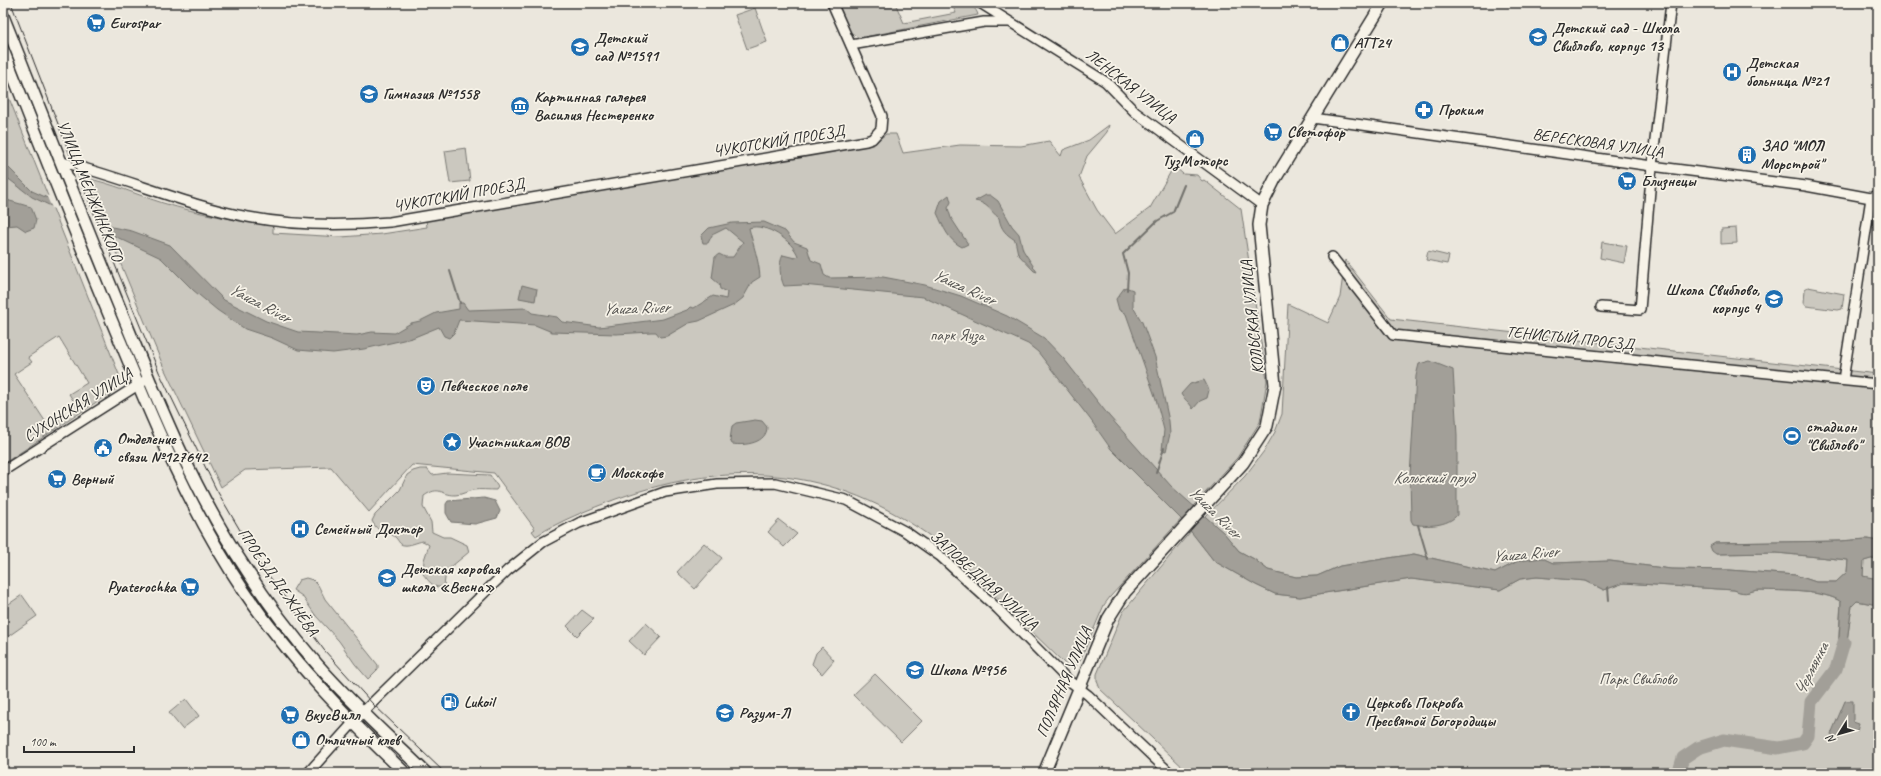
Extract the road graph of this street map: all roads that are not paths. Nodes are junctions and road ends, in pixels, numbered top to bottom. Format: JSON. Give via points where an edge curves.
{"nodes":[{"id":1,"x":832,"y":3,"type":"edge"},
{"id":2,"x":980,"y":3,"type":"edge"},
{"id":3,"x":1382,"y":3,"type":"edge"},
{"id":4,"x":1671,"y":3,"type":"edge"},
{"id":5,"x":3,"y":16,"type":"edge"},
{"id":6,"x":1008,"y":22,"type":"junction"},
{"id":7,"x":851,"y":45,"type":"junction"},
{"id":8,"x":3,"y":50,"type":"edge"},
{"id":9,"x":6,"y":65,"type":"edge"},
{"id":10,"x":1313,"y":118,"type":"junction"},
{"id":11,"x":1652,"y":166,"type":"junction"},
{"id":12,"x":63,"y":167,"type":"junction"},
{"id":13,"x":1874,"y":196,"type":"edge"},
{"id":14,"x":1262,"y":205,"type":"junction"},
{"id":15,"x":1332,"y":256,"type":"dead end"},
{"id":16,"x":1601,"y":307,"type":"dead end"},
{"id":17,"x":148,"y":378,"type":"junction"},
{"id":18,"x":1843,"y":380,"type":"junction"},
{"id":19,"x":138,"y":384,"type":"junction"},
{"id":20,"x":1878,"y":384,"type":"edge"},
{"id":21,"x":3,"y":471,"type":"edge"},
{"id":22,"x":1116,"y":605,"type":"joint"},
{"id":23,"x":1078,"y":688,"type":"junction"},
{"id":24,"x":362,"y":713,"type":"junction"},
{"id":25,"x":353,"y":724,"type":"junction"},
{"id":26,"x":308,"y":773,"type":"edge"},
{"id":27,"x":405,"y":773,"type":"edge"},
{"id":28,"x":426,"y":773,"type":"edge"},
{"id":29,"x":1044,"y":773,"type":"edge"},
{"id":30,"x":1170,"y":773,"type":"edge"}],
"edges":[{"from":1,"to":7,"type":"street"},
{"from":2,"to":6,"type":"street","name":"ЛЕНСКАЯ УЛИЦА"},
{"from":3,"to":10,"type":"main road","name":"КОЛЬСКАЯ УЛИЦА"},
{"from":4,"to":11,"type":"street"},
{"from":5,"to":12,"type":"main road","name":"УЛИЦА МЕНЖИНСКОГО"},
{"from":6,"to":7,"type":"street","via":[[984,22]]},
{"from":6,"to":14,"type":"street","name":"ЛЕНСКАЯ УЛИЦА","via":[[1106,82],[1135,112]]},
{"from":7,"to":12,"type":"street","name":"ЧУКОТСКИЙ ПРОЕЗД","via":[[882,116],[881,130],[872,139],[390,222],[350,225],[296,223],[247,217]]},
{"from":8,"to":9,"type":"main road","name":"УЛИЦА МЕНЖИНСКОГО"},
{"from":9,"to":19,"type":"main road","name":"УЛИЦА МЕНЖИНСКОГО"},
{"from":10,"to":11,"type":"street","name":"ВЕРЕСКОВАЯ УЛИЦА"},
{"from":10,"to":14,"type":"main road","name":"КОЛЬСКАЯ УЛИЦА"},
{"from":11,"to":13,"type":"street","name":"ВЕРЕСКОВАЯ УЛИЦА"},
{"from":11,"to":16,"type":"street","via":[[1640,310]]},
{"from":12,"to":17,"type":"main road","name":"УЛИЦА МЕНЖИНСКОГО"},
{"from":13,"to":18,"type":"street"},
{"from":14,"to":22,"type":"main road","name":"КОЛЬСКАЯ УЛИЦА","via":[[1259,225],[1275,385],[1267,426],[1244,463],[1125,592]]},
{"from":15,"to":18,"type":"street","name":"ТЕНИСТЫЙ ПРОЕЗД","via":[[1393,335]]},
{"from":17,"to":19,"type":"street","name":"СУХОНСКАЯ УЛИЦА"},
{"from":17,"to":24,"type":"main road","name":"ПРОЕЗД ДЕЖНЁВА","via":[[187,463],[244,567],[293,635]]},
{"from":18,"to":20,"type":"street","name":"ТЕНИСТЫЙ ПРОЕЗД"},
{"from":19,"to":21,"type":"street","name":"СУХОНСКАЯ УЛИЦА"},
{"from":19,"to":25,"type":"main road","name":"ПРОЕЗД ДЕЖНЁВА","via":[[176,470],[206,528],[244,590],[311,678]]},
{"from":22,"to":23,"type":"main road","name":"ПОЛЯРНАЯ УЛИЦА"},
{"from":23,"to":24,"type":"street","name":"ЗАПОВЕДНАЯ УЛИЦА","via":[[940,556],[906,532],[846,500],[775,483],[717,484],[665,492],[645,498],[579,523],[543,542],[482,594]]},
{"from":23,"to":29,"type":"main road","name":"ПОЛЯРНАЯ УЛИЦА"},
{"from":23,"to":30,"type":"street","name":"ЗАПОВЕДНАЯ УЛИЦА"},
{"from":24,"to":25,"type":"street","name":"ЗАПОВЕДНАЯ УЛИЦА"},
{"from":24,"to":28,"type":"main road","name":"ПРОЕЗД ДЕЖНЁВА"},
{"from":25,"to":26,"type":"street","name":"ЗАПОВЕДНАЯ УЛИЦА"},
{"from":25,"to":27,"type":"main road","name":"ПРОЕЗД ДЕЖНЁВА"}]}
